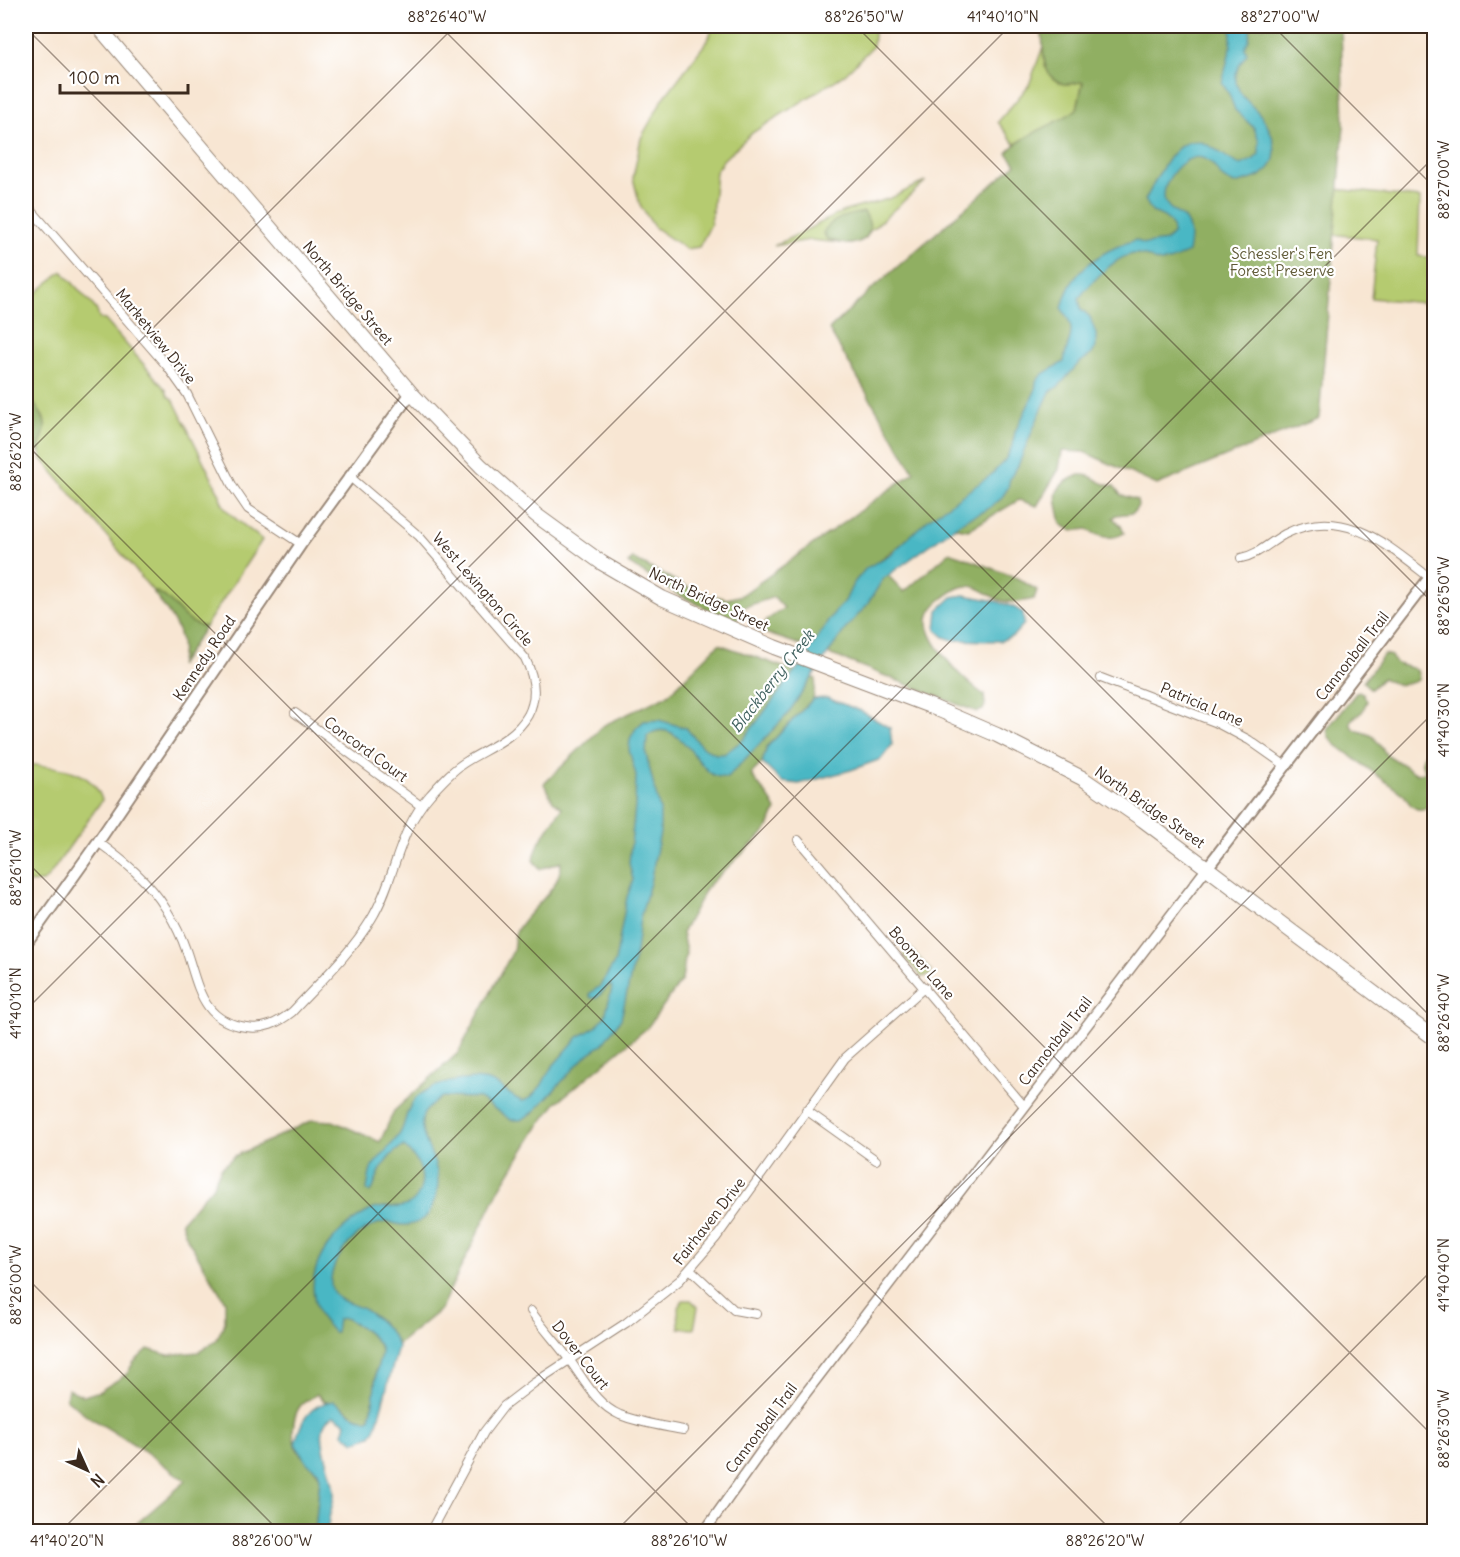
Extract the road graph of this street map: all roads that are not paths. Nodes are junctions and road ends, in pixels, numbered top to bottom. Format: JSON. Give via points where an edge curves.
{"nodes":[{"id":1,"x":98,"y":26,"type":"edge"},
{"id":2,"x":26,"y":204,"type":"edge"},
{"id":3,"x":411,"y":393,"type":"junction"},
{"id":4,"x":350,"y":477,"type":"junction"},
{"id":5,"x":301,"y":544,"type":"junction"},
{"id":6,"x":1241,"y":558,"type":"dead end"},
{"id":7,"x":1432,"y":575,"type":"edge"},
{"id":8,"x":1101,"y":678,"type":"dead end"},
{"id":9,"x":295,"y":714,"type":"dead end"},
{"id":10,"x":1286,"y":766,"type":"junction"},
{"id":11,"x":421,"y":806,"type":"junction"},
{"id":12,"x":798,"y":840,"type":"dead end"},
{"id":13,"x":98,"y":842,"type":"junction"},
{"id":14,"x":1207,"y":868,"type":"junction"},
{"id":15,"x":26,"y":943,"type":"edge"},
{"id":16,"x":925,"y":987,"type":"junction"},
{"id":17,"x":1434,"y":1038,"type":"edge"},
{"id":18,"x":1024,"y":1106,"type":"junction"},
{"id":19,"x":806,"y":1110,"type":"junction"},
{"id":20,"x":876,"y":1160,"type":"dead end"},
{"id":21,"x":690,"y":1269,"type":"junction"},
{"id":22,"x":531,"y":1311,"type":"dead end"},
{"id":23,"x":756,"y":1314,"type":"dead end"},
{"id":24,"x":569,"y":1359,"type":"junction"},
{"id":25,"x":683,"y":1430,"type":"dead end"},
{"id":26,"x":430,"y":1532,"type":"edge"},
{"id":27,"x":704,"y":1532,"type":"edge"}],
"edges":[{"from":1,"to":3,"type":"highway","name":"North Bridge Street"},
{"from":2,"to":5,"type":"street","name":"Marketview Drive","via":[[167,366],[187,394],[248,509]]},
{"from":3,"to":4,"type":"main road","name":"Kennedy Road"},
{"from":3,"to":14,"type":"highway","name":"North Bridge Street","via":[[481,466],[536,515],[602,563],[662,598],[774,647],[998,735],[1082,778]]},
{"from":4,"to":5,"type":"main road","name":"Kennedy Road"},
{"from":4,"to":11,"type":"street","name":"West Lexington Circle","via":[[419,536],[525,658],[533,678],[532,706],[517,729],[460,766]]},
{"from":5,"to":13,"type":"main road","name":"Kennedy Road"},
{"from":6,"to":7,"type":"street","via":[[1303,527],[1337,524],[1362,530]]},
{"from":7,"to":10,"type":"main road","name":"Cannonball Trail"},
{"from":8,"to":10,"type":"street","name":"Patricia Lane","via":[[1215,722]]},
{"from":9,"to":11,"type":"street","name":"Concord Court"},
{"from":10,"to":14,"type":"main road","name":"Cannonball Trail"},
{"from":11,"to":13,"type":"street","name":"West Lexington Circle","via":[[399,847],[372,918],[358,939],[292,1012],[277,1023],[255,1028],[227,1023],[207,1006],[178,930],[161,900],[135,871]]},
{"from":12,"to":16,"type":"street","name":"Boomer Lane"},
{"from":13,"to":15,"type":"main road","name":"Kennedy Road"},
{"from":14,"to":17,"type":"highway","name":"North Bridge Street"},
{"from":14,"to":18,"type":"street","name":"Cannonball Trail"},
{"from":16,"to":18,"type":"street","name":"Boomer Lane"},
{"from":16,"to":19,"type":"street","name":"Fairhaven Drive","via":[[845,1058]]},
{"from":18,"to":27,"type":"street","name":"Cannonball Trail"},
{"from":19,"to":20,"type":"street"},
{"from":19,"to":21,"type":"street","name":"Fairhaven Drive"},
{"from":21,"to":23,"type":"street","via":[[734,1310]]},
{"from":21,"to":24,"type":"street","name":"Fairhaven Drive","via":[[643,1311]]},
{"from":22,"to":24,"type":"street","name":"Dover Court"},
{"from":24,"to":25,"type":"street","name":"Dover Court","via":[[593,1394],[612,1410]]},
{"from":24,"to":26,"type":"street","name":"Fairhaven Drive","via":[[518,1394],[496,1415]]}]}
